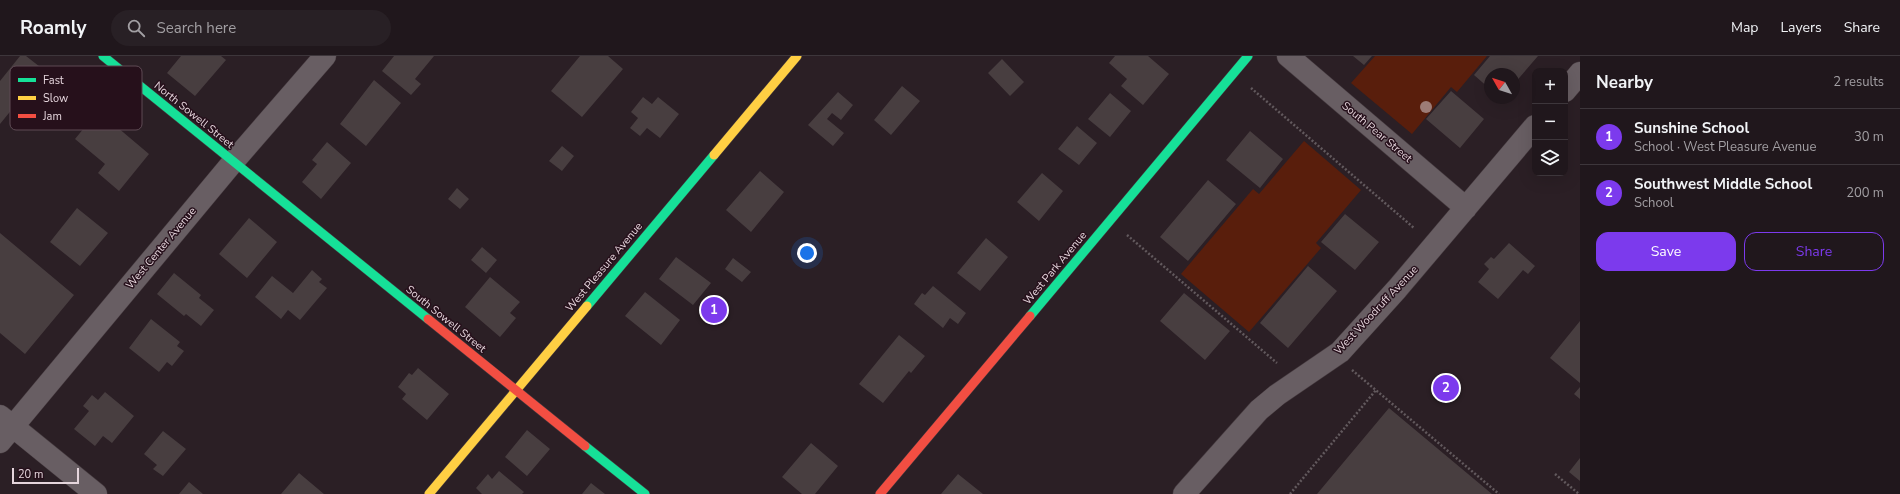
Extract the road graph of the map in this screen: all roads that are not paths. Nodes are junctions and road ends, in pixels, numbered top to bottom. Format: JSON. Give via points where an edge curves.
{"nodes":[{"id":1,"x":103,"y":56,"type":"edge"},
{"id":2,"x":325,"y":56,"type":"edge"},
{"id":3,"x":797,"y":56,"type":"edge"},
{"id":4,"x":1248,"y":56,"type":"edge"},
{"id":5,"x":1288,"y":56,"type":"edge"},
{"id":6,"x":115,"y":66,"type":"edge"},
{"id":7,"x":1580,"y":73,"type":"edge"},
{"id":8,"x":1568,"y":87,"type":"edge"},
{"id":9,"x":142,"y":88,"type":"edge"},
{"id":10,"x":1532,"y":130,"type":"edge"},
{"id":11,"x":233,"y":162,"type":"junction"},
{"id":12,"x":1466,"y":208,"type":"junction"},
{"id":13,"x":516,"y":390,"type":"junction"},
{"id":14,"x":4,"y":428,"type":"edge"},
{"id":15,"x":96,"y":494,"type":"edge"},
{"id":16,"x":429,"y":494,"type":"edge"},
{"id":17,"x":645,"y":494,"type":"edge"},
{"id":18,"x":880,"y":494,"type":"edge"},
{"id":19,"x":1184,"y":494,"type":"edge"}],
"edges":[{"from":1,"to":6,"type":"street","name":"North Sowell Street"},
{"from":2,"to":11,"type":"street","name":"West Center Avenue"},
{"from":3,"to":13,"type":"street","name":"West Pleasure Avenue"},
{"from":4,"to":18,"type":"street","name":"West Park Avenue"},
{"from":5,"to":12,"type":"street","name":"South Pear Street"},
{"from":7,"to":8,"type":"street"},
{"from":9,"to":11,"type":"street","name":"North Sowell Street"},
{"from":10,"to":12,"type":"street","name":"West Woodruff Avenue"},
{"from":11,"to":13,"type":"street","name":"South Sowell Street"},
{"from":11,"to":14,"type":"street","name":"West Center Avenue"},
{"from":12,"to":19,"type":"street","name":"West Woodruff Avenue","via":[[1340,352],[1259,410]]},
{"from":13,"to":16,"type":"street","name":"West Pleasure Avenue"},
{"from":13,"to":17,"type":"street","name":"South Sowell Street"},
{"from":14,"to":15,"type":"street"}]}
